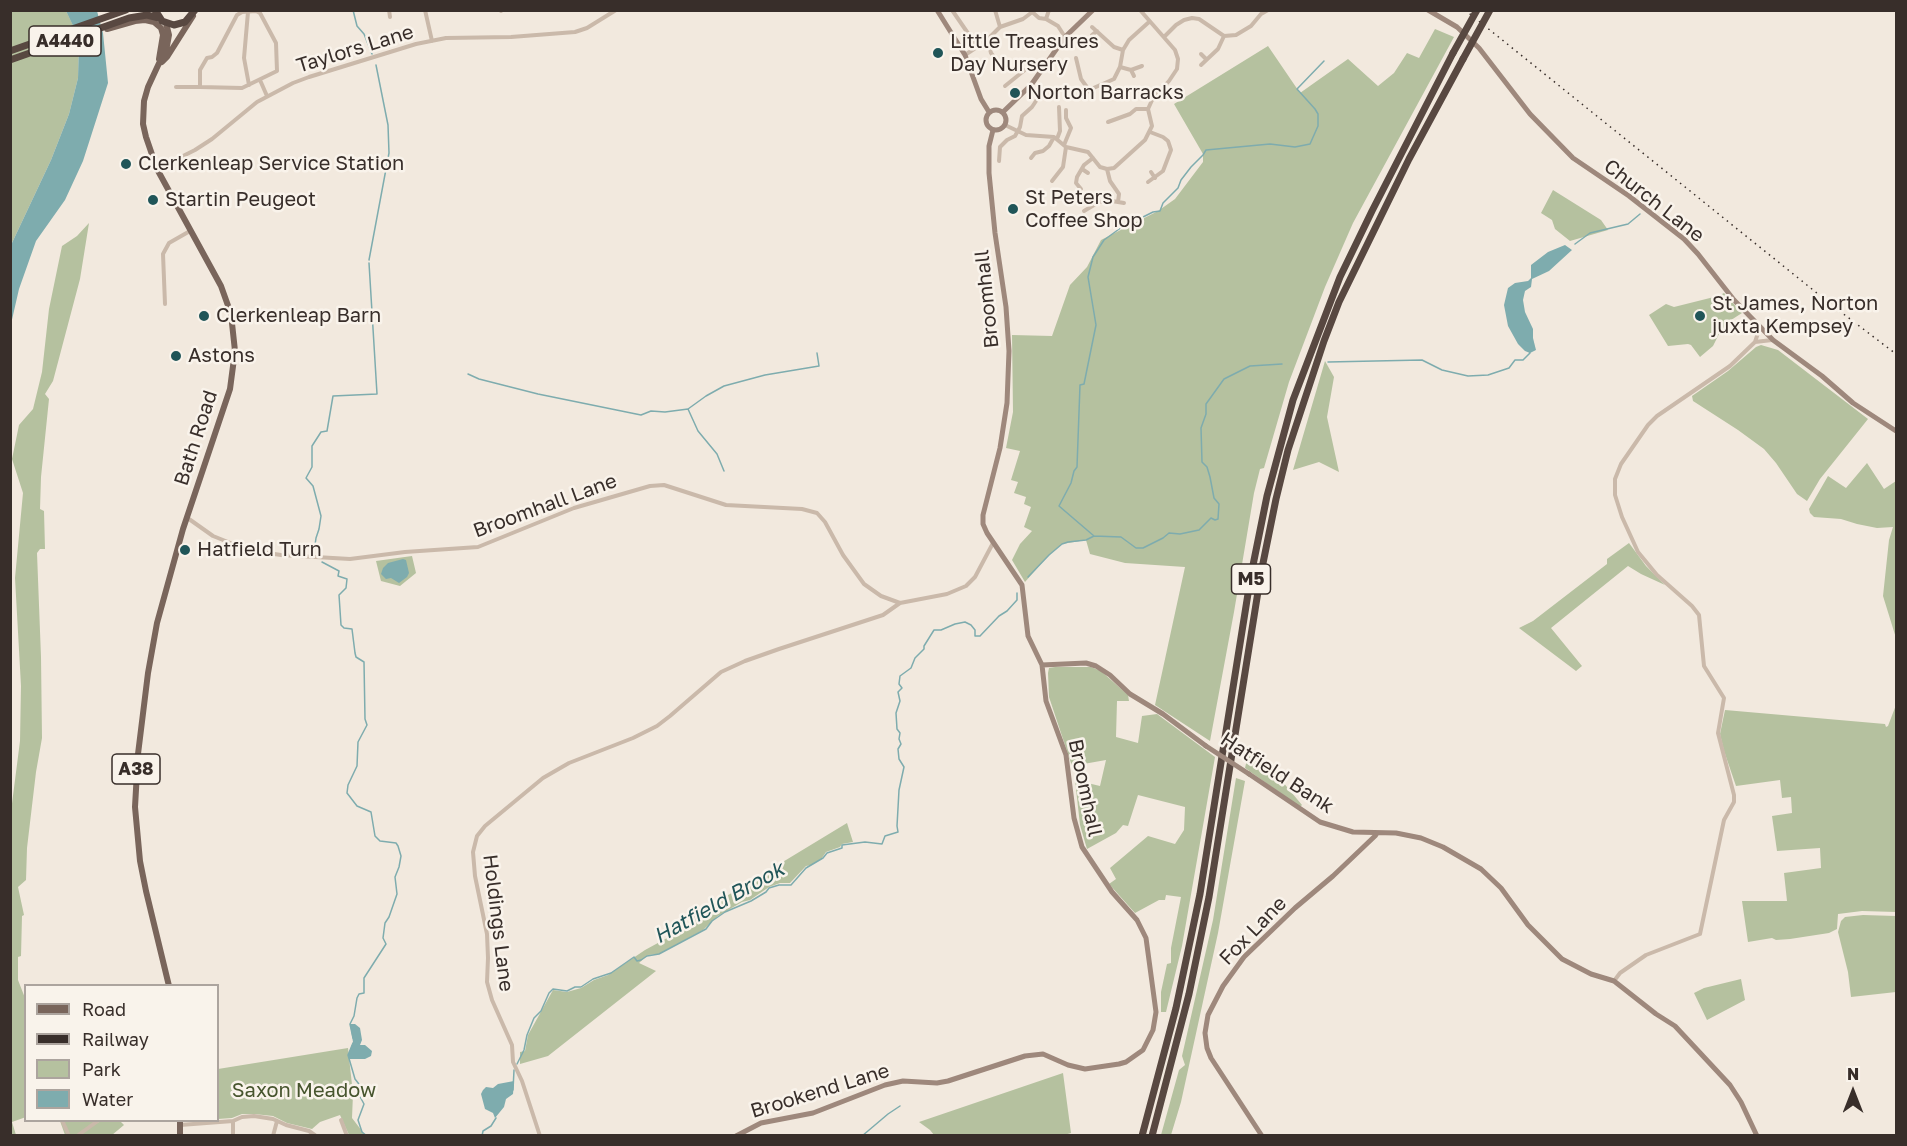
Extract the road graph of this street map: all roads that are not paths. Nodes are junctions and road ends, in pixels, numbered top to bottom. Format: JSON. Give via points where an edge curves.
{"nodes":[{"id":1,"x":389,"y":10,"type":"edge"},
{"id":2,"x":425,"y":10,"type":"edge"},
{"id":3,"x":616,"y":10,"type":"edge"},
{"id":4,"x":937,"y":10,"type":"edge"},
{"id":5,"x":952,"y":10,"type":"edge"},
{"id":6,"x":995,"y":10,"type":"edge"},
{"id":7,"x":1049,"y":10,"type":"edge"},
{"id":8,"x":1093,"y":10,"type":"edge"},
{"id":9,"x":1140,"y":10,"type":"edge"},
{"id":10,"x":1192,"y":10,"type":"edge"},
{"id":11,"x":1268,"y":10,"type":"edge"},
{"id":12,"x":1428,"y":10,"type":"edge"},
{"id":13,"x":1477,"y":10,"type":"edge"},
{"id":14,"x":1490,"y":10,"type":"edge"},
{"id":15,"x":124,"y":11,"type":"edge"},
{"id":16,"x":248,"y":12,"type":"edge"},
{"id":17,"x":1030,"y":12,"type":"edge"},
{"id":18,"x":1259,"y":12,"type":"edge"},
{"id":19,"x":194,"y":13,"type":"edge"},
{"id":20,"x":157,"y":14,"type":"edge"},
{"id":21,"x":390,"y":17,"type":"dead end"},
{"id":22,"x":1192,"y":18,"type":"junction"},
{"id":23,"x":1047,"y":19,"type":"junction"},
{"id":24,"x":1149,"y":22,"type":"junction"},
{"id":25,"x":120,"y":23,"type":"junction"},
{"id":26,"x":166,"y":23,"type":"junction"},
{"id":27,"x":1000,"y":27,"type":"junction"},
{"id":28,"x":1092,"y":27,"type":"dead end"},
{"id":29,"x":1097,"y":31,"type":"junction"},
{"id":30,"x":1092,"y":35,"type":"dead end"},
{"id":31,"x":1065,"y":36,"type":"junction"},
{"id":32,"x":1224,"y":36,"type":"junction"},
{"id":33,"x":1164,"y":37,"type":"junction"},
{"id":34,"x":432,"y":41,"type":"junction"},
{"id":35,"x":1123,"y":50,"type":"junction"},
{"id":36,"x":10,"y":51,"type":"edge"},
{"id":37,"x":1201,"y":54,"type":"dead end"},
{"id":38,"x":965,"y":55,"type":"junction"},
{"id":39,"x":995,"y":58,"type":"dead end"},
{"id":40,"x":1076,"y":58,"type":"dead end"},
{"id":41,"x":1206,"y":59,"type":"junction"},
{"id":42,"x":10,"y":60,"type":"edge"},
{"id":43,"x":159,"y":65,"type":"junction"},
{"id":44,"x":1201,"y":65,"type":"dead end"},
{"id":45,"x":1142,"y":66,"type":"dead end"},
{"id":46,"x":1120,"y":67,"type":"junction"},
{"id":47,"x":1043,"y":68,"type":"junction"},
{"id":48,"x":1131,"y":70,"type":"junction"},
{"id":49,"x":1134,"y":76,"type":"dead end"},
{"id":50,"x":260,"y":80,"type":"junction"},
{"id":51,"x":249,"y":85,"type":"junction"},
{"id":52,"x":1005,"y":86,"type":"dead end"},
{"id":53,"x":176,"y":87,"type":"dead end"},
{"id":54,"x":200,"y":87,"type":"junction"},
{"id":55,"x":1089,"y":90,"type":"junction"},
{"id":56,"x":1042,"y":92,"type":"dead end"},
{"id":57,"x":267,"y":96,"type":"junction"},
{"id":58,"x":1082,"y":97,"type":"dead end"},
{"id":59,"x":1059,"y":107,"type":"dead end"},
{"id":60,"x":1148,"y":109,"type":"junction"},
{"id":61,"x":1066,"y":110,"type":"dead end"},
{"id":62,"x":989,"y":112,"type":"junction"},
{"id":63,"x":1003,"y":112,"type":"junction"},
{"id":64,"x":1108,"y":122,"type":"dead end"},
{"id":65,"x":1005,"y":125,"type":"junction"},
{"id":66,"x":993,"y":130,"type":"junction"},
{"id":67,"x":1018,"y":132,"type":"junction"},
{"id":68,"x":1150,"y":132,"type":"junction"},
{"id":69,"x":1056,"y":138,"type":"junction"},
{"id":70,"x":1065,"y":146,"type":"junction"},
{"id":71,"x":1128,"y":146,"type":"dead end"},
{"id":72,"x":1131,"y":151,"type":"junction"},
{"id":73,"x":1031,"y":158,"type":"dead end"},
{"id":74,"x":1093,"y":158,"type":"junction"},
{"id":75,"x":999,"y":161,"type":"dead end"},
{"id":76,"x":157,"y":169,"type":"junction"},
{"id":77,"x":1082,"y":169,"type":"junction"},
{"id":78,"x":1107,"y":169,"type":"junction"},
{"id":79,"x":1151,"y":172,"type":"dead end"},
{"id":80,"x":1088,"y":173,"type":"dead end"},
{"id":81,"x":1155,"y":178,"type":"junction"},
{"id":82,"x":1052,"y":181,"type":"dead end"},
{"id":83,"x":1148,"y":182,"type":"dead end"},
{"id":84,"x":1081,"y":189,"type":"dead end"},
{"id":85,"x":1118,"y":202,"type":"junction"},
{"id":86,"x":1124,"y":203,"type":"dead end"},
{"id":87,"x":1084,"y":211,"type":"dead end"},
{"id":88,"x":190,"y":231,"type":"junction"},
{"id":89,"x":165,"y":304,"type":"dead end"},
{"id":90,"x":1760,"y":327,"type":"junction"},
{"id":91,"x":1773,"y":340,"type":"junction"},
{"id":92,"x":1755,"y":342,"type":"junction"},
{"id":93,"x":1896,"y":431,"type":"edge"},
{"id":94,"x":186,"y":519,"type":"junction"},
{"id":95,"x":994,"y":543,"type":"junction"},
{"id":96,"x":900,"y":603,"type":"junction"},
{"id":97,"x":1042,"y":664,"type":"junction"},
{"id":98,"x":1377,"y":833,"type":"junction"},
{"id":99,"x":1614,"y":981,"type":"junction"},
{"id":100,"x":169,"y":984,"type":"edge"},
{"id":101,"x":1155,"y":1006,"type":"joint"},
{"id":102,"x":341,"y":1120,"type":"dead end"},
{"id":103,"x":233,"y":1121,"type":"junction"},
{"id":104,"x":277,"y":1121,"type":"junction"},
{"id":105,"x":63,"y":1122,"type":"edge"},
{"id":106,"x":96,"y":1122,"type":"edge"},
{"id":107,"x":206,"y":1122,"type":"edge"},
{"id":108,"x":219,"y":1122,"type":"edge"},
{"id":109,"x":180,"y":1123,"type":"edge"},
{"id":110,"x":69,"y":1136,"type":"edge"},
{"id":111,"x":77,"y":1136,"type":"edge"},
{"id":112,"x":180,"y":1136,"type":"edge"},
{"id":113,"x":233,"y":1136,"type":"edge"},
{"id":114,"x":273,"y":1136,"type":"edge"},
{"id":115,"x":316,"y":1136,"type":"edge"},
{"id":116,"x":347,"y":1136,"type":"edge"},
{"id":117,"x":540,"y":1136,"type":"edge"},
{"id":118,"x":736,"y":1136,"type":"edge"},
{"id":119,"x":1142,"y":1136,"type":"edge"},
{"id":120,"x":1152,"y":1136,"type":"edge"},
{"id":121,"x":1262,"y":1136,"type":"edge"},
{"id":122,"x":1757,"y":1136,"type":"edge"}],
"edges":[{"from":1,"to":21,"type":"street"},
{"from":2,"to":34,"type":"street"},
{"from":3,"to":34,"type":"street","name":"Taylors Lane","via":[[587,28],[569,33]]},
{"from":4,"to":38,"type":"street"},
{"from":5,"to":38,"type":"street","via":[[976,45]]},
{"from":6,"to":27,"type":"street"},
{"from":7,"to":23,"type":"street"},
{"from":8,"to":31,"type":"street"},
{"from":9,"to":24,"type":"street"},
{"from":10,"to":22,"type":"street"},
{"from":11,"to":18,"type":"street"},
{"from":12,"to":90,"type":"street","name":"Church Lane","via":[[1457,27],[1479,48],[1530,114],[1566,152],[1684,239]]},
{"from":13,"to":119,"type":"highway","number":"M5","bridge":true,"via":[[1340,277],[1293,400],[1267,496],[1251,576],[1200,894],[1176,1008]]},
{"from":14,"to":120,"type":"highway","number":"M5","bridge":true,"via":[[1409,159],[1339,302],[1288,450],[1261,573],[1209,897],[1189,994]]},
{"from":15,"to":36,"type":"highway","number":"A4440"},
{"from":16,"to":50,"type":"street","via":[[261,13],[276,43],[277,71]]},
{"from":16,"to":51,"type":"street","via":[[244,58]]},
{"from":16,"to":54,"type":"street","via":[[237,15],[217,53],[203,63]]},
{"from":17,"to":23,"type":"street"},
{"from":17,"to":27,"type":"street","via":[[1023,19]]},
{"from":18,"to":32,"type":"street","via":[[1243,32]]},
{"from":19,"to":26,"type":"highway","via":[[180,24]]},
{"from":19,"to":43,"type":"main road","number":"A38"},
{"from":20,"to":25,"type":"highway","number":"A4440"},
{"from":20,"to":26,"type":"highway"},
{"from":22,"to":32,"type":"street"},
{"from":22,"to":33,"type":"street","via":[[1176,25]]},
{"from":23,"to":31,"type":"street"},
{"from":24,"to":33,"type":"street"},
{"from":24,"to":35,"type":"street"},
{"from":25,"to":42,"type":"highway","number":"A4440"},
{"from":25,"to":43,"type":"main road","via":[[145,20],[158,25],[163,35]]},
{"from":26,"to":43,"type":"main road","number":"A38","via":[[169,35]]},
{"from":27,"to":39,"type":"street","via":[[990,37]]},
{"from":28,"to":29,"type":"street"},
{"from":29,"to":30,"type":"street"},
{"from":29,"to":35,"type":"street"},
{"from":31,"to":47,"type":"street"},
{"from":32,"to":41,"type":"street","via":[[1218,49]]},
{"from":33,"to":60,"type":"street","via":[[1175,50],[1177,69]]},
{"from":34,"to":57,"type":"street","name":"Taylors Lane","via":[[309,77]]},
{"from":35,"to":46,"type":"street"},
{"from":37,"to":41,"type":"street"},
{"from":38,"to":62,"type":"street"},
{"from":40,"to":55,"type":"street","via":[[1074,64]]},
{"from":41,"to":44,"type":"street"},
{"from":43,"to":76,"type":"main road","number":"A38","via":[[143,107],[143,124]]},
{"from":45,"to":48,"type":"street"},
{"from":46,"to":48,"type":"street"},
{"from":46,"to":55,"type":"street","via":[[1114,79]]},
{"from":47,"to":52,"type":"street","via":[[1036,63],[1031,65]]},
{"from":47,"to":63,"type":"street","via":[[1028,89]]},
{"from":48,"to":49,"type":"street"},
{"from":50,"to":51,"type":"street"},
{"from":50,"to":57,"type":"street"},
{"from":51,"to":54,"type":"street"},
{"from":53,"to":54,"type":"street"},
{"from":55,"to":58,"type":"street"},
{"from":56,"to":67,"type":"street","via":[[1023,116]]},
{"from":57,"to":76,"type":"street","name":"Taylors Lane","via":[[212,139]]},
{"from":59,"to":69,"type":"street","via":[[1060,131]]},
{"from":60,"to":64,"type":"street","via":[[1136,109]]},
{"from":60,"to":68,"type":"street"},
{"from":61,"to":70,"type":"street","via":[[1071,128]]},
{"from":62,"to":63,"type":"street"},
{"from":62,"to":66,"type":"street","via":[[985,121]]},
{"from":63,"to":65,"type":"street"},
{"from":65,"to":66,"type":"street"},
{"from":65,"to":67,"type":"street"},
{"from":66,"to":95,"type":"street","name":"Broomhall","via":[[989,173],[1008,329],[1007,403],[983,515]]},
{"from":67,"to":69,"type":"street"},
{"from":67,"to":75,"type":"street","via":[[1000,147]]},
{"from":68,"to":72,"type":"street"},
{"from":68,"to":81,"type":"street","via":[[1163,137],[1171,150],[1166,166]]},
{"from":69,"to":70,"type":"street"},
{"from":69,"to":73,"type":"street"},
{"from":70,"to":74,"type":"street","via":[[1088,152]]},
{"from":70,"to":82,"type":"street","via":[[1060,172]]},
{"from":71,"to":72,"type":"street"},
{"from":72,"to":78,"type":"street","via":[[1114,168]]},
{"from":74,"to":77,"type":"street"},
{"from":74,"to":78,"type":"street"},
{"from":76,"to":88,"type":"main road","name":"Bath Road","number":"A38"},
{"from":77,"to":80,"type":"street"},
{"from":77,"to":84,"type":"street","via":[[1076,181]]},
{"from":78,"to":85,"type":"street","via":[[1119,194]]},
{"from":79,"to":81,"type":"street"},
{"from":81,"to":83,"type":"street"},
{"from":85,"to":86,"type":"street"},
{"from":85,"to":87,"type":"street","via":[[1100,202]]},
{"from":88,"to":89,"type":"street","via":[[164,250]]},
{"from":88,"to":94,"type":"main road","name":"Bath Road","number":"A38","via":[[227,301],[235,351],[230,389]]},
{"from":90,"to":91,"type":"street","name":"Church Lane"},
{"from":90,"to":92,"type":"street"},
{"from":91,"to":92,"type":"street"},
{"from":91,"to":93,"type":"street","name":"Church Lane","via":[[1853,403]]},
{"from":92,"to":99,"type":"street","via":[[1730,366],[1648,425],[1615,479],[1615,495],[1638,552],[1699,615],[1704,666],[1724,698],[1718,733],[1734,802],[1724,820],[1700,934],[1646,955]]},
{"from":94,"to":96,"type":"street","name":"Broomhall Lane","via":[[213,536],[248,550],[350,559],[478,547],[574,508],[663,485],[718,503],[817,513],[864,584]]},
{"from":94,"to":100,"type":"main road","number":"A38","via":[[152,644],[136,773],[140,861]]},
{"from":95,"to":96,"type":"street","via":[[966,586],[947,594]]},
{"from":95,"to":97,"type":"street","name":"Broomhall","via":[[1022,585],[1028,636]]},
{"from":96,"to":117,"type":"street","name":"Holdings Lane","via":[[883,615],[745,660],[721,672],[657,726],[543,778],[484,826],[473,852],[487,934],[487,982],[510,1039],[513,1062]]},
{"from":97,"to":98,"type":"street","name":"Hatfield Bank","bridge":true,"via":[[1096,666],[1320,822],[1353,832]]},
{"from":97,"to":101,"type":"street","name":"Broomhall","via":[[1046,701],[1067,762],[1077,835],[1112,892],[1143,929]]},
{"from":98,"to":99,"type":"street","name":"Hatfield Bank","via":[[1421,838],[1467,860],[1492,879],[1528,925],[1562,959]]},
{"from":98,"to":121,"type":"street","name":"Fox Lane","via":[[1244,957],[1208,1015],[1205,1033],[1211,1058]]},
{"from":99,"to":122,"type":"street","name":"Hatfield Bank","via":[[1675,1026],[1730,1085]]},
{"from":101,"to":118,"type":"street","name":"Brookend Lane","via":[[1155,1024],[1149,1041],[1135,1056],[1119,1064],[1085,1069],[1043,1054],[1025,1056],[948,1082],[885,1084],[813,1113],[761,1123]]},
{"from":102,"to":116,"type":"street"},
{"from":103,"to":104,"type":"street","via":[[248,1116]]},
{"from":103,"to":108,"type":"street"},
{"from":103,"to":113,"type":"street"},
{"from":104,"to":114,"type":"street"},
{"from":104,"to":115,"type":"street"},
{"from":105,"to":110,"type":"street"},
{"from":106,"to":111,"type":"street"},
{"from":107,"to":109,"type":"street"},
{"from":109,"to":112,"type":"main road"}]}
